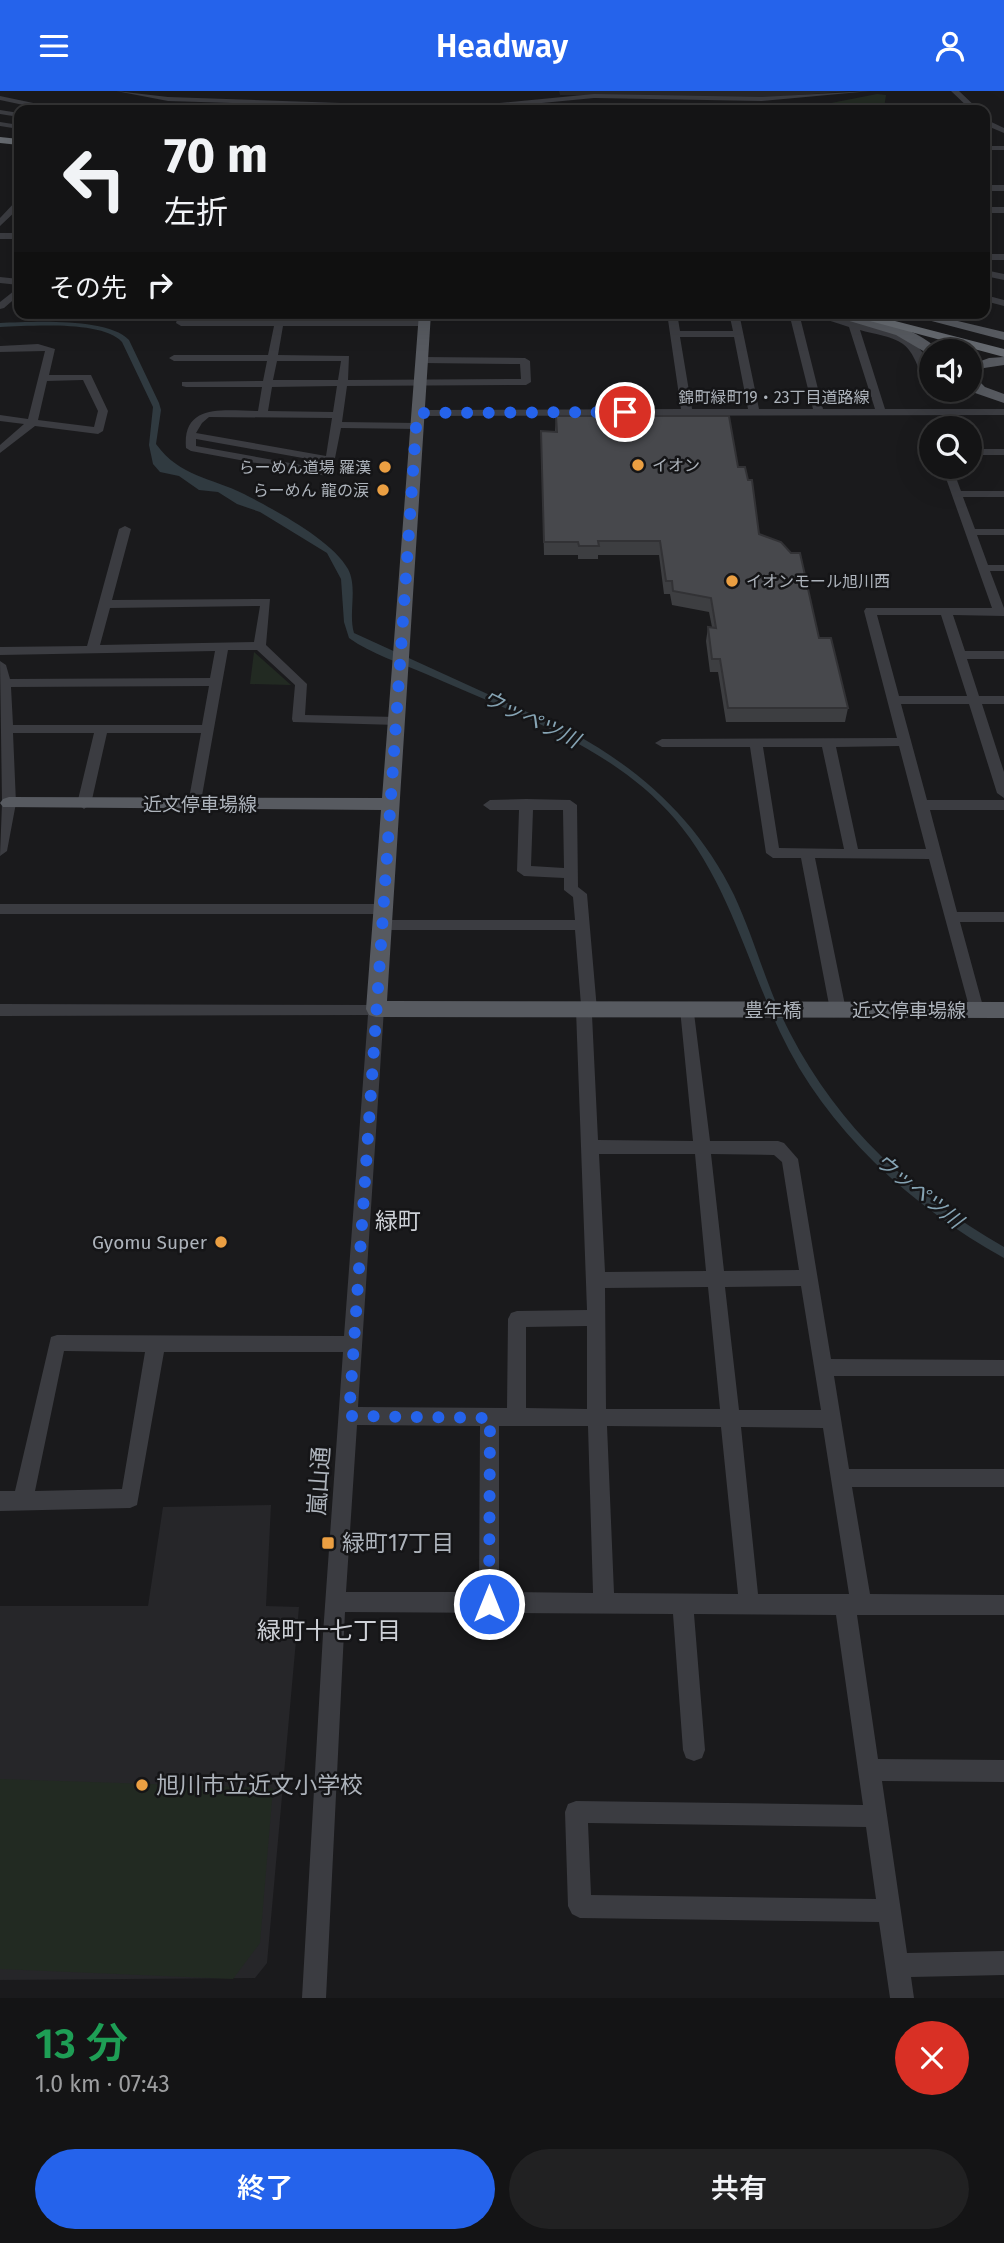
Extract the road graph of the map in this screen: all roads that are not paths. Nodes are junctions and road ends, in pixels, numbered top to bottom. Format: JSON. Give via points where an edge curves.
{"nodes":[{"id":1,"x":120,"y":91,"type":"edge"},
{"id":2,"x":863,"y":91,"type":"edge"},
{"id":3,"x":955,"y":91,"type":"edge"},
{"id":4,"x":42,"y":94,"type":"dead end"},
{"id":5,"x":0,"y":98,"type":"edge"},
{"id":6,"x":22,"y":105,"type":"edge"},
{"id":7,"x":33,"y":105,"type":"edge"},
{"id":8,"x":341,"y":105,"type":"edge"},
{"id":9,"x":499,"y":105,"type":"edge"},
{"id":10,"x":788,"y":105,"type":"edge"},
{"id":11,"x":970,"y":105,"type":"edge"},
{"id":12,"x":1001,"y":210,"type":"edge"},
{"id":13,"x":14,"y":211,"type":"edge"},
{"id":14,"x":1004,"y":222,"type":"edge"},
{"id":15,"x":0,"y":223,"type":"edge"},
{"id":16,"x":14,"y":294,"type":"edge"},
{"id":17,"x":0,"y":306,"type":"edge"},
{"id":18,"x":182,"y":319,"type":"edge"},
{"id":19,"x":299,"y":319,"type":"edge"},
{"id":20,"x":425,"y":319,"type":"edge"},
{"id":21,"x":673,"y":319,"type":"edge"},
{"id":22,"x":735,"y":319,"type":"edge"},
{"id":23,"x":796,"y":319,"type":"edge"},
{"id":24,"x":850,"y":319,"type":"edge"},
{"id":25,"x":851,"y":319,"type":"edge"},
{"id":26,"x":898,"y":319,"type":"edge"},
{"id":27,"x":932,"y":319,"type":"edge"},
{"id":28,"x":278,"y":324,"type":"junction"},
{"id":29,"x":675,"y":334,"type":"junction"},
{"id":30,"x":738,"y":334,"type":"junction"},
{"id":31,"x":1004,"y":336,"type":"edge"},
{"id":32,"x":919,"y":343,"type":"edge"},
{"id":33,"x":1004,"y":346,"type":"edge"},
{"id":34,"x":0,"y":349,"type":"edge"},
{"id":35,"x":1004,"y":353,"type":"edge"},
{"id":36,"x":919,"y":357,"type":"edge"},
{"id":37,"x":174,"y":358,"type":"dead end"},
{"id":38,"x":272,"y":358,"type":"junction"},
{"id":39,"x":422,"y":360,"type":"junction"},
{"id":40,"x":1004,"y":361,"type":"edge"},
{"id":41,"x":982,"y":364,"type":"edge"},
{"id":42,"x":44,"y":378,"type":"junction"},
{"id":43,"x":343,"y":383,"type":"junction"},
{"id":44,"x":420,"y":383,"type":"junction"},
{"id":45,"x":186,"y":384,"type":"dead end"},
{"id":46,"x":267,"y":384,"type":"junction"},
{"id":47,"x":982,"y":391,"type":"edge"},
{"id":48,"x":982,"y":397,"type":"edge"},
{"id":49,"x":1004,"y":401,"type":"edge"},
{"id":50,"x":938,"y":402,"type":"edge"},
{"id":51,"x":687,"y":412,"type":"junction"},
{"id":52,"x":754,"y":412,"type":"junction"},
{"id":53,"x":881,"y":412,"type":"junction"},
{"id":54,"x":1004,"y":412,"type":"edge"},
{"id":55,"x":819,"y":413,"type":"junction"},
{"id":56,"x":942,"y":413,"type":"junction"},
{"id":57,"x":262,"y":415,"type":"junction"},
{"id":58,"x":0,"y":418,"type":"edge"},
{"id":59,"x":417,"y":419,"type":"junction"},
{"id":60,"x":337,"y":420,"type":"junction"},
{"id":61,"x":32,"y":423,"type":"junction"},
{"id":62,"x":0,"y":450,"type":"edge"},
{"id":63,"x":982,"y":452,"type":"edge"},
{"id":64,"x":1004,"y":452,"type":"edge"},
{"id":65,"x":951,"y":479,"type":"edge"},
{"id":66,"x":957,"y":494,"type":"junction"},
{"id":67,"x":1004,"y":494,"type":"edge"},
{"id":68,"x":125,"y":529,"type":"dead end"},
{"id":69,"x":970,"y":531,"type":"junction"},
{"id":70,"x":1004,"y":532,"type":"edge"},
{"id":71,"x":984,"y":568,"type":"junction"},
{"id":72,"x":1004,"y":568,"type":"edge"},
{"id":73,"x":106,"y":604,"type":"junction"},
{"id":74,"x":946,"y":612,"type":"junction"},
{"id":75,"x":1002,"y":612,"type":"edge"},
{"id":76,"x":260,"y":646,"type":"junction"},
{"id":77,"x":93,"y":648,"type":"junction"},
{"id":78,"x":222,"y":648,"type":"junction"},
{"id":79,"x":0,"y":651,"type":"edge"},
{"id":80,"x":961,"y":655,"type":"junction"},
{"id":81,"x":1004,"y":655,"type":"edge"},
{"id":82,"x":0,"y":665,"type":"edge"},
{"id":83,"x":216,"y":682,"type":"junction"},
{"id":84,"x":5,"y":683,"type":"junction"},
{"id":85,"x":894,"y":700,"type":"junction"},
{"id":86,"x":1004,"y":700,"type":"edge"},
{"id":87,"x":975,"y":701,"type":"junction"},
{"id":88,"x":397,"y":720,"type":"junction"},
{"id":89,"x":102,"y":728,"type":"junction"},
{"id":90,"x":7,"y":729,"type":"junction"},
{"id":91,"x":206,"y":729,"type":"junction"},
{"id":92,"x":828,"y":742,"type":"junction"},
{"id":93,"x":905,"y":742,"type":"junction"},
{"id":94,"x":662,"y":743,"type":"dead end"},
{"id":95,"x":756,"y":743,"type":"junction"},
{"id":96,"x":998,"y":752,"type":"edge"},
{"id":97,"x":1004,"y":793,"type":"edge"},
{"id":98,"x":9,"y":803,"type":"junction"},
{"id":99,"x":83,"y":804,"type":"junction"},
{"id":100,"x":195,"y":804,"type":"junction"},
{"id":101,"x":392,"y":804,"type":"junction"},
{"id":102,"x":490,"y":804,"type":"dead end"},
{"id":103,"x":526,"y":804,"type":"junction"},
{"id":104,"x":922,"y":805,"type":"junction"},
{"id":105,"x":1004,"y":805,"type":"edge"},
{"id":106,"x":0,"y":851,"type":"edge"},
{"id":107,"x":807,"y":853,"type":"junction"},
{"id":108,"x":852,"y":854,"type":"junction"},
{"id":109,"x":935,"y":854,"type":"junction"},
{"id":110,"x":571,"y":873,"type":"junction"},
{"id":111,"x":0,"y":909,"type":"edge"},
{"id":112,"x":383,"y":917,"type":"junction"},
{"id":113,"x":950,"y":917,"type":"junction"},
{"id":114,"x":1004,"y":917,"type":"edge"},
{"id":115,"x":582,"y":925,"type":"junction"},
{"id":116,"x":376,"y":1009,"type":"junction"},
{"id":117,"x":688,"y":1009,"type":"junction"},
{"id":118,"x":0,"y":1010,"type":"edge"},
{"id":119,"x":586,"y":1010,"type":"junction"},
{"id":120,"x":814,"y":1010,"type":"joint"},
{"id":121,"x":838,"y":1010,"type":"junction"},
{"id":122,"x":975,"y":1010,"type":"junction"},
{"id":123,"x":1003,"y":1014,"type":"edge"},
{"id":124,"x":590,"y":1147,"type":"junction"},
{"id":125,"x":703,"y":1149,"type":"junction"},
{"id":126,"x":716,"y":1278,"type":"junction"},
{"id":127,"x":809,"y":1278,"type":"junction"},
{"id":128,"x":596,"y":1280,"type":"junction"},
{"id":129,"x":596,"y":1318,"type":"junction"},
{"id":130,"x":156,"y":1342,"type":"junction"},
{"id":131,"x":352,"y":1343,"type":"junction"},
{"id":132,"x":824,"y":1367,"type":"junction"},
{"id":133,"x":1004,"y":1368,"type":"edge"},
{"id":134,"x":349,"y":1416,"type":"junction"},
{"id":135,"x":730,"y":1417,"type":"junction"},
{"id":136,"x":490,"y":1418,"type":"junction"},
{"id":137,"x":516,"y":1418,"type":"junction"},
{"id":138,"x":597,"y":1418,"type":"junction"},
{"id":139,"x":832,"y":1419,"type":"junction"},
{"id":140,"x":841,"y":1478,"type":"junction"},
{"id":141,"x":1004,"y":1478,"type":"edge"},
{"id":142,"x":0,"y":1501,"type":"edge"},
{"id":143,"x":23,"y":1501,"type":"junction"},
{"id":144,"x":335,"y":1602,"type":"junction"},
{"id":145,"x":749,"y":1602,"type":"junction"},
{"id":146,"x":489,"y":1604,"type":"junction"},
{"id":147,"x":604,"y":1604,"type":"junction"},
{"id":148,"x":683,"y":1605,"type":"junction"},
{"id":149,"x":853,"y":1605,"type":"junction"},
{"id":150,"x":1004,"y":1605,"type":"edge"},
{"id":151,"x":694,"y":1749,"type":"dead end"},
{"id":152,"x":870,"y":1770,"type":"junction"},
{"id":153,"x":1004,"y":1771,"type":"edge"},
{"id":154,"x":875,"y":1816,"type":"junction"},
{"id":155,"x":891,"y":1911,"type":"junction"},
{"id":156,"x":1004,"y":1963,"type":"edge"},
{"id":157,"x":898,"y":1965,"type":"junction"},
{"id":158,"x":314,"y":1998,"type":"edge"},
{"id":159,"x":902,"y":1998,"type":"edge"}],
"edges":[{"from":1,"to":8,"type":"street","via":[[168,99]]},
{"from":2,"to":9,"type":"street","via":[[762,99],[594,96]]},
{"from":2,"to":10,"type":"street","via":[[854,97]]},
{"from":3,"to":11,"type":"street"},
{"from":4,"to":7,"type":"street"},
{"from":5,"to":6,"type":"street"},
{"from":12,"to":14,"type":"street"},
{"from":13,"to":15,"type":"street"},
{"from":16,"to":17,"type":"street"},
{"from":18,"to":28,"type":"street","via":[[181,323]]},
{"from":19,"to":20,"type":"street"},
{"from":19,"to":28,"type":"street"},
{"from":20,"to":39,"type":"main road"},
{"from":21,"to":29,"type":"street"},
{"from":22,"to":30,"type":"street"},
{"from":23,"to":55,"type":"street"},
{"from":24,"to":35,"type":"highway"},
{"from":24,"to":36,"type":"street","via":[[914,346]]},
{"from":24,"to":53,"type":"street"},
{"from":25,"to":32,"type":"main road","via":[[901,333]]},
{"from":26,"to":33,"type":"highway"},
{"from":27,"to":31,"type":"main road"},
{"from":28,"to":38,"type":"street"},
{"from":29,"to":30,"type":"street"},
{"from":29,"to":51,"type":"street"},
{"from":30,"to":52,"type":"street"},
{"from":34,"to":42,"type":"street","via":[[50,349]]},
{"from":37,"to":38,"type":"street"},
{"from":38,"to":43,"type":"street","via":[[346,358]]},
{"from":38,"to":46,"type":"street"},
{"from":39,"to":44,"type":"main road"},
{"from":39,"to":44,"type":"street","via":[[525,361],[526,382]]},
{"from":40,"to":41,"type":"main road"},
{"from":42,"to":61,"type":"street"},
{"from":42,"to":61,"type":"street","via":[[87,377],[103,411],[98,431]]},
{"from":43,"to":44,"type":"street"},
{"from":43,"to":46,"type":"street"},
{"from":43,"to":60,"type":"street"},
{"from":44,"to":59,"type":"main road"},
{"from":45,"to":46,"type":"street"},
{"from":46,"to":57,"type":"street"},
{"from":47,"to":49,"type":"main road"},
{"from":48,"to":49,"type":"main road"},
{"from":50,"to":56,"type":"street"},
{"from":51,"to":52,"type":"street","name":"錦町緑町19・23丁目道路線"},
{"from":51,"to":59,"type":"street","name":"錦町緑町19・23丁目道路線"},
{"from":52,"to":55,"type":"street","name":"錦町緑町19・23丁目道路線"},
{"from":53,"to":55,"type":"street","name":"錦町緑町19・23丁目道路線"},
{"from":53,"to":56,"type":"street","name":"錦町緑町19・23丁目道路線","via":[[931,417]]},
{"from":54,"to":56,"type":"street","name":"錦町緑町19・23丁目道路線"},
{"from":57,"to":60,"type":"street","name":"錦町緑町19・23丁目道路線"},
{"from":57,"to":60,"type":"street","name":"錦町緑町19・23丁目道路線","via":[[206,414],[190,435],[191,449],[327,473]]},
{"from":58,"to":61,"type":"street"},
{"from":59,"to":60,"type":"street","name":"錦町緑町19・23丁目道路線"},
{"from":59,"to":88,"type":"main road"},
{"from":61,"to":62,"type":"street"},
{"from":63,"to":64,"type":"street"},
{"from":65,"to":66,"type":"street"},
{"from":66,"to":67,"type":"street"},
{"from":66,"to":69,"type":"street"},
{"from":68,"to":73,"type":"street"},
{"from":69,"to":70,"type":"street"},
{"from":69,"to":71,"type":"street"},
{"from":71,"to":72,"type":"street"},
{"from":71,"to":75,"type":"street"},
{"from":73,"to":76,"type":"street","via":[[266,602]]},
{"from":73,"to":77,"type":"street"},
{"from":74,"to":75,"type":"street"},
{"from":74,"to":80,"type":"street"},
{"from":74,"to":85,"type":"street","via":[[870,611]]},
{"from":76,"to":78,"type":"street"},
{"from":76,"to":88,"type":"street","via":[[301,684],[298,719]]},
{"from":77,"to":78,"type":"street"},
{"from":77,"to":79,"type":"street"},
{"from":78,"to":83,"type":"street"},
{"from":80,"to":81,"type":"street"},
{"from":80,"to":87,"type":"street"},
{"from":82,"to":84,"type":"street"},
{"from":83,"to":84,"type":"street"},
{"from":83,"to":91,"type":"street"},
{"from":84,"to":90,"type":"street"},
{"from":85,"to":87,"type":"street"},
{"from":85,"to":93,"type":"street"},
{"from":86,"to":87,"type":"street"},
{"from":87,"to":96,"type":"street"},
{"from":88,"to":101,"type":"main road"},
{"from":89,"to":90,"type":"street"},
{"from":89,"to":91,"type":"street"},
{"from":89,"to":99,"type":"street"},
{"from":90,"to":98,"type":"street"},
{"from":91,"to":100,"type":"street"},
{"from":92,"to":93,"type":"street"},
{"from":92,"to":95,"type":"street"},
{"from":92,"to":108,"type":"street"},
{"from":93,"to":104,"type":"street"},
{"from":94,"to":95,"type":"street"},
{"from":95,"to":107,"type":"street","via":[[773,853]]},
{"from":96,"to":97,"type":"street"},
{"from":98,"to":99,"type":"main road","name":"近文停車場線"},
{"from":98,"to":106,"type":"street"},
{"from":99,"to":100,"type":"main road","name":"近文停車場線"},
{"from":100,"to":101,"type":"main road","name":"近文停車場線"},
{"from":101,"to":112,"type":"main road"},
{"from":102,"to":103,"type":"street"},
{"from":103,"to":110,"type":"street","via":[[570,805]]},
{"from":103,"to":110,"type":"street","via":[[524,871]]},
{"from":104,"to":105,"type":"street"},
{"from":104,"to":109,"type":"street"},
{"from":107,"to":108,"type":"street"},
{"from":107,"to":121,"type":"street"},
{"from":108,"to":109,"type":"street"},
{"from":109,"to":113,"type":"street"},
{"from":110,"to":115,"type":"street","via":[[571,890],[580,894]]},
{"from":111,"to":112,"type":"street"},
{"from":112,"to":115,"type":"street"},
{"from":112,"to":116,"type":"main road"},
{"from":113,"to":114,"type":"street"},
{"from":113,"to":122,"type":"street"},
{"from":115,"to":119,"type":"street"},
{"from":116,"to":118,"type":"street"},
{"from":116,"to":119,"type":"main road"},
{"from":116,"to":131,"type":"street","name":"嵐山通"},
{"from":117,"to":119,"type":"main road"},
{"from":117,"to":120,"type":"main road","name":"豊年橋"},
{"from":117,"to":125,"type":"street"},
{"from":119,"to":124,"type":"street"},
{"from":120,"to":121,"type":"main road","name":"近文停車場線"},
{"from":121,"to":122,"type":"main road","name":"近文停車場線"},
{"from":122,"to":123,"type":"main road","name":"近文停車場線"},
{"from":124,"to":125,"type":"street"},
{"from":124,"to":128,"type":"street"},
{"from":125,"to":126,"type":"street"},
{"from":125,"to":127,"type":"street","via":[[778,1149],[790,1159]]},
{"from":126,"to":127,"type":"street"},
{"from":126,"to":128,"type":"street"},
{"from":126,"to":135,"type":"street"},
{"from":127,"to":132,"type":"street"},
{"from":128,"to":129,"type":"street"},
{"from":129,"to":137,"type":"street","via":[[517,1319]]},
{"from":129,"to":138,"type":"street"},
{"from":130,"to":131,"type":"street"},
{"from":130,"to":143,"type":"street","via":[[57,1343]]},
{"from":130,"to":143,"type":"street","via":[[130,1498]]},
{"from":131,"to":134,"type":"street","name":"嵐山通"},
{"from":132,"to":133,"type":"street"},
{"from":132,"to":139,"type":"street"},
{"from":134,"to":136,"type":"street"},
{"from":134,"to":144,"type":"street","name":"嵐山通"},
{"from":135,"to":138,"type":"street"},
{"from":135,"to":139,"type":"street"},
{"from":135,"to":145,"type":"street"},
{"from":136,"to":137,"type":"street"},
{"from":136,"to":146,"type":"street"},
{"from":137,"to":138,"type":"street"},
{"from":138,"to":147,"type":"street"},
{"from":139,"to":140,"type":"street"},
{"from":140,"to":141,"type":"street"},
{"from":140,"to":149,"type":"street"},
{"from":142,"to":143,"type":"street"},
{"from":144,"to":146,"type":"street"},
{"from":144,"to":158,"type":"street","name":"嵐山通"},
{"from":145,"to":148,"type":"street"},
{"from":145,"to":149,"type":"street"},
{"from":146,"to":147,"type":"street"},
{"from":147,"to":148,"type":"street"},
{"from":148,"to":151,"type":"street"},
{"from":149,"to":150,"type":"street"},
{"from":149,"to":152,"type":"street"},
{"from":152,"to":153,"type":"street"},
{"from":152,"to":154,"type":"street"},
{"from":154,"to":155,"type":"street"},
{"from":154,"to":155,"type":"street","via":[[576,1812],[580,1906]]},
{"from":155,"to":157,"type":"street"},
{"from":156,"to":157,"type":"street"},
{"from":157,"to":159,"type":"street"}]}
